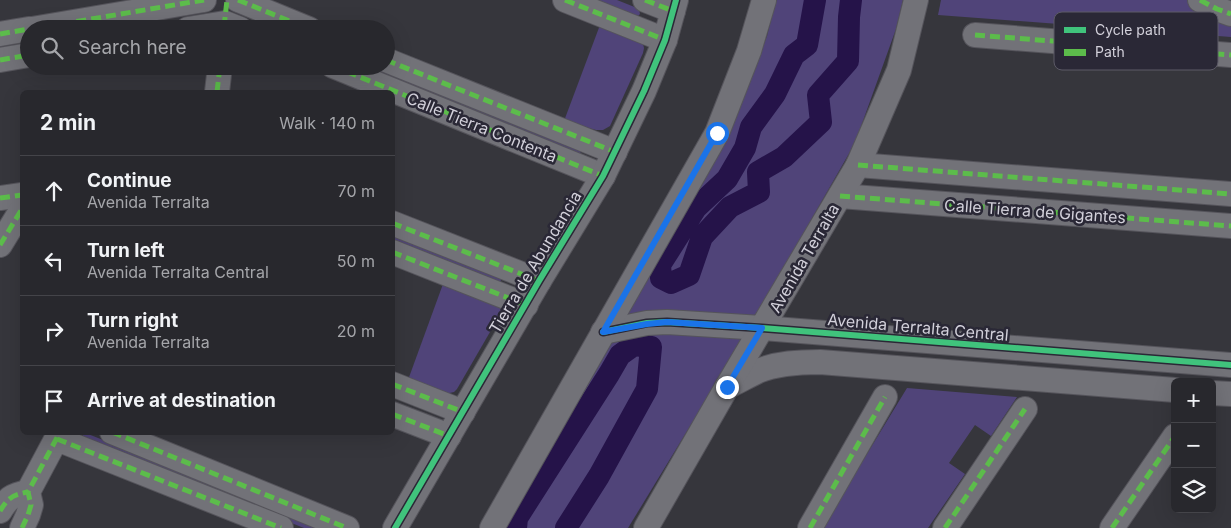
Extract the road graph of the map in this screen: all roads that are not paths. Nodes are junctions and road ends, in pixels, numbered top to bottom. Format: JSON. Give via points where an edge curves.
{"nodes":[{"id":1,"x":204,"y":0,"type":"edge"},
{"id":2,"x":238,"y":0,"type":"edge"},
{"id":3,"x":565,"y":0,"type":"edge"},
{"id":4,"x":646,"y":0,"type":"edge"},
{"id":5,"x":764,"y":0,"type":"edge"},
{"id":6,"x":916,"y":0,"type":"edge"},
{"id":7,"x":1200,"y":0,"type":"edge"},
{"id":8,"x":674,"y":5,"type":"edge"},
{"id":9,"x":1231,"y":14,"type":"edge"},
{"id":10,"x":84,"y":20,"type":"edge"},
{"id":11,"x":287,"y":20,"type":"edge"},
{"id":12,"x":20,"y":31,"type":"edge"},
{"id":13,"x":0,"y":34,"type":"edge"},
{"id":14,"x":975,"y":35,"type":"dead end"},
{"id":15,"x":666,"y":40,"type":"junction"},
{"id":16,"x":1054,"y":41,"type":"edge"},
{"id":17,"x":1218,"y":54,"type":"edge"},
{"id":18,"x":1231,"y":55,"type":"edge"},
{"id":19,"x":20,"y":57,"type":"edge"},
{"id":20,"x":0,"y":60,"type":"edge"},
{"id":21,"x":395,"y":64,"type":"edge"},
{"id":22,"x":219,"y":75,"type":"edge"},
{"id":23,"x":355,"y":75,"type":"edge"},
{"id":24,"x":217,"y":90,"type":"edge"},
{"id":25,"x":392,"y":90,"type":"edge"},
{"id":26,"x":395,"y":91,"type":"edge"},
{"id":27,"x":615,"y":152,"type":"junction"},
{"id":28,"x":858,"y":165,"type":"junction"},
{"id":29,"x":603,"y":176,"type":"junction"},
{"id":30,"x":1231,"y":194,"type":"edge"},
{"id":31,"x":20,"y":195,"type":"edge"},
{"id":32,"x":840,"y":196,"type":"junction"},
{"id":33,"x":0,"y":198,"type":"edge"},
{"id":34,"x":20,"y":212,"type":"edge"},
{"id":35,"x":395,"y":224,"type":"edge"},
{"id":36,"x":1231,"y":226,"type":"edge"},
{"id":37,"x":0,"y":245,"type":"edge"},
{"id":38,"x":395,"y":253,"type":"edge"},
{"id":39,"x":539,"y":281,"type":"junction"},
{"id":40,"x":526,"y":305,"type":"junction"},
{"id":41,"x":762,"y":328,"type":"junction"},
{"id":42,"x":603,"y":332,"type":"junction"},
{"id":43,"x":1231,"y":365,"type":"edge"},
{"id":44,"x":395,"y":385,"type":"edge"},
{"id":45,"x":727,"y":387,"type":"junction"},
{"id":46,"x":1171,"y":390,"type":"edge"},
{"id":47,"x":1216,"y":393,"type":"edge"},
{"id":48,"x":1231,"y":394,"type":"edge"},
{"id":49,"x":885,"y":397,"type":"dead end"},
{"id":50,"x":1025,"y":409,"type":"dead end"},
{"id":51,"x":462,"y":412,"type":"junction"},
{"id":52,"x":395,"y":415,"type":"edge"},
{"id":53,"x":119,"y":435,"type":"edge"},
{"id":54,"x":58,"y":436,"type":"edge"},
{"id":55,"x":449,"y":436,"type":"junction"},
{"id":56,"x":1171,"y":442,"type":"edge"},
{"id":57,"x":28,"y":492,"type":"junction"},
{"id":58,"x":0,"y":511,"type":"edge"},
{"id":59,"x":22,"y":528,"type":"edge"},
{"id":60,"x":281,"y":528,"type":"edge"},
{"id":61,"x":347,"y":528,"type":"edge"},
{"id":62,"x":395,"y":528,"type":"edge"},
{"id":63,"x":492,"y":528,"type":"edge"},
{"id":64,"x":646,"y":528,"type":"edge"},
{"id":65,"x":810,"y":528,"type":"edge"},
{"id":66,"x":945,"y":528,"type":"edge"},
{"id":67,"x":1112,"y":528,"type":"edge"}],
"edges":[{"from":1,"to":10,"type":"street"},
{"from":2,"to":11,"type":"street"},
{"from":3,"to":15,"type":"street"},
{"from":4,"to":8,"type":"street"},
{"from":5,"to":42,"type":"street","via":[[749,51],[717,133]]},
{"from":6,"to":28,"type":"street","name":"Avenida Terralta","via":[[899,70]]},
{"from":7,"to":9,"type":"street"},
{"from":8,"to":15,"type":"street","name":"Tierra de Abundancia"},
{"from":12,"to":13,"type":"street"},
{"from":14,"to":16,"type":"street"},
{"from":15,"to":27,"type":"street","name":"Tierra de Abundancia"},
{"from":17,"to":18,"type":"street"},
{"from":19,"to":20,"type":"street"},
{"from":21,"to":27,"type":"street","name":"Calle Tierra Contenta"},
{"from":22,"to":24,"type":"street"},
{"from":23,"to":25,"type":"street","name":"Calle Tierra Contenta"},
{"from":26,"to":29,"type":"street","name":"Calle Tierra Contenta"},
{"from":27,"to":29,"type":"street","name":"Tierra de Abundancia"},
{"from":28,"to":30,"type":"street","name":"Calle Tierra de Gigantes"},
{"from":28,"to":32,"type":"street","name":"Avenida Terralta"},
{"from":29,"to":39,"type":"street","name":"Tierra de Abundancia"},
{"from":31,"to":33,"type":"street"},
{"from":32,"to":36,"type":"street","name":"Calle Tierra de Gigantes"},
{"from":32,"to":41,"type":"street","name":"Avenida Terralta"},
{"from":34,"to":37,"type":"street"},
{"from":35,"to":39,"type":"street"},
{"from":38,"to":40,"type":"street"},
{"from":39,"to":40,"type":"street","name":"Tierra de Abundancia"},
{"from":40,"to":51,"type":"street","name":"Tierra de Abundancia"},
{"from":41,"to":42,"type":"street","name":"Avenida Terralta Central","via":[[667,322]]},
{"from":41,"to":43,"type":"street","name":"Avenida Terralta Central"},
{"from":41,"to":45,"type":"street","name":"Avenida Terralta"},
{"from":42,"to":63,"type":"street"},
{"from":44,"to":51,"type":"street"},
{"from":45,"to":46,"type":"street","via":[[778,365],[820,362]]},
{"from":45,"to":64,"type":"street","name":"Avenida Terralta"},
{"from":47,"to":48,"type":"street"},
{"from":49,"to":65,"type":"street"},
{"from":50,"to":66,"type":"street"},
{"from":51,"to":55,"type":"street","name":"Tierra de Abundancia"},
{"from":52,"to":55,"type":"street"},
{"from":53,"to":61,"type":"street"},
{"from":54,"to":57,"type":"street"},
{"from":54,"to":60,"type":"street"},
{"from":55,"to":62,"type":"street","name":"Tierra de Abundancia"},
{"from":56,"to":67,"type":"street"},
{"from":57,"to":58,"type":"street","via":[[15,495]]},
{"from":57,"to":59,"type":"street","via":[[31,505]]}]}
